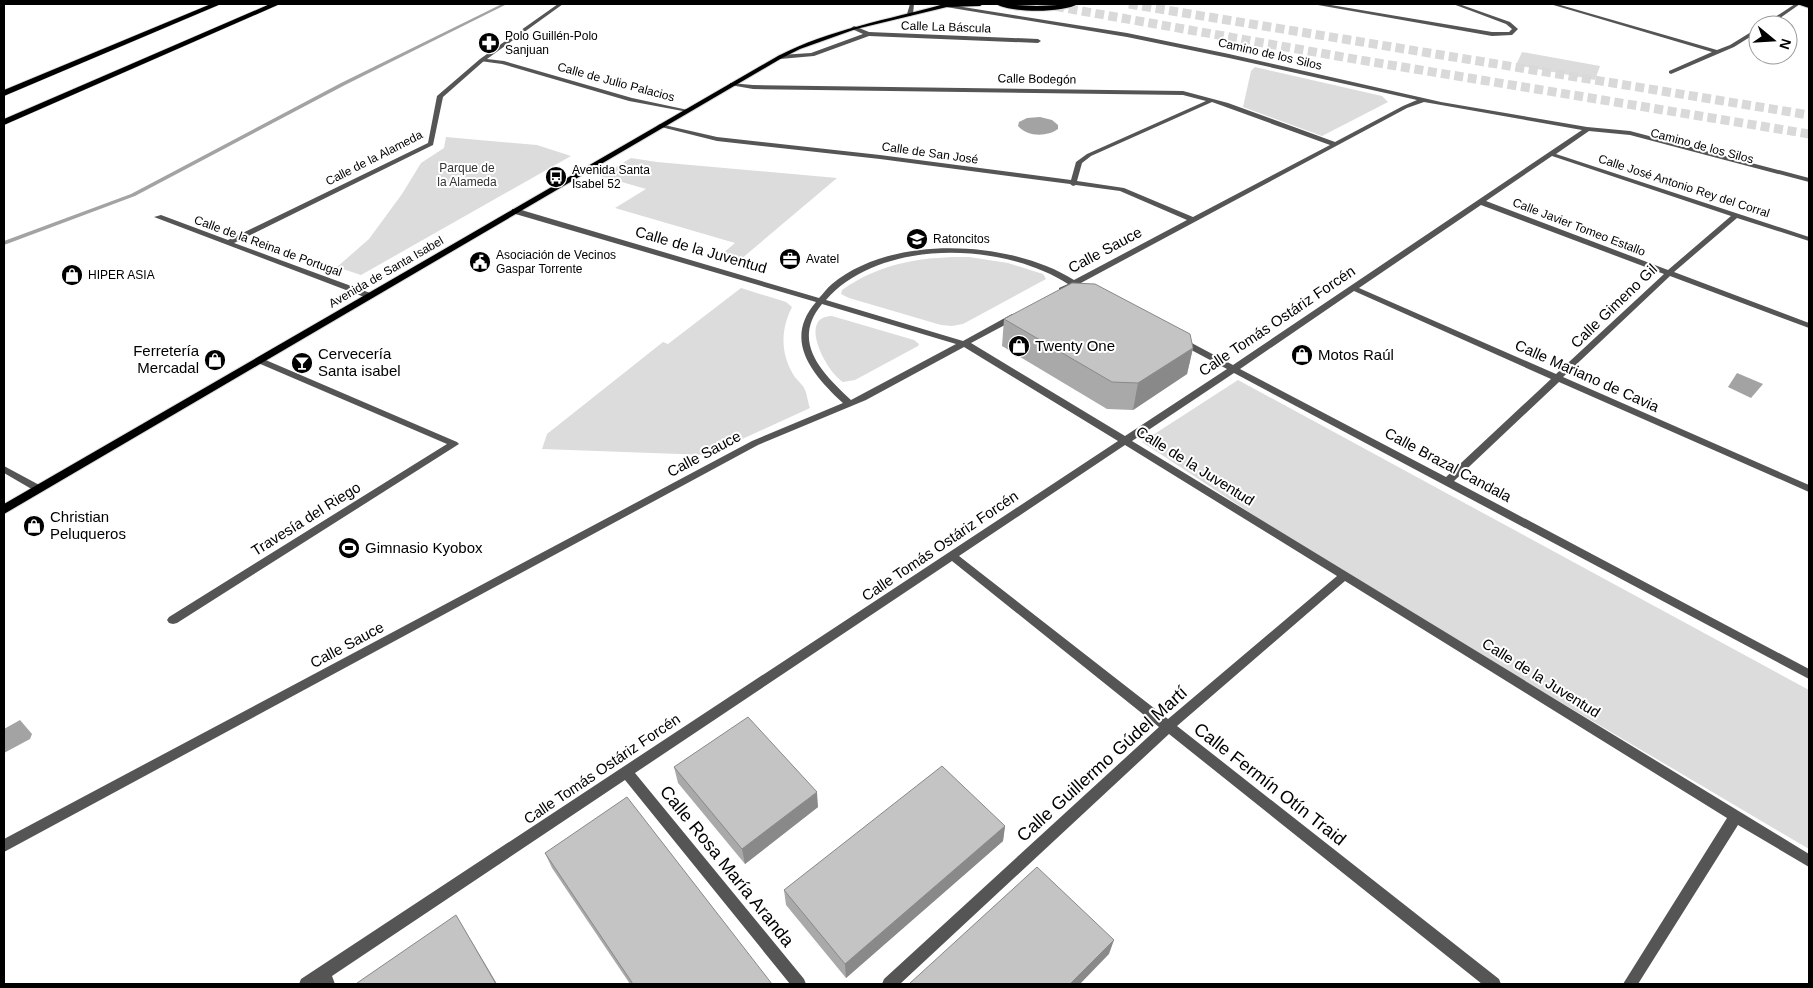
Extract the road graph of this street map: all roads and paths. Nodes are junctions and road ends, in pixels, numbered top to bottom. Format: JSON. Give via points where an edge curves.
{"nodes":[{"id":1,"x":217,"y":4,"type":"edge"},
{"id":2,"x":276,"y":4,"type":"edge"},
{"id":3,"x":561,"y":4,"type":"edge"},
{"id":4,"x":912,"y":4,"type":"edge"},
{"id":5,"x":980,"y":4,"type":"edge"},
{"id":6,"x":992,"y":4,"type":"edge"},
{"id":7,"x":1000,"y":4,"type":"edge"},
{"id":8,"x":1075,"y":4,"type":"edge"},
{"id":9,"x":1318,"y":4,"type":"edge"},
{"id":10,"x":1455,"y":4,"type":"edge"},
{"id":11,"x":1552,"y":4,"type":"edge"},
{"id":12,"x":1800,"y":4,"type":"edge"},
{"id":13,"x":948,"y":5,"type":"edge"},
{"id":14,"x":1809,"y":6,"type":"edge"},
{"id":15,"x":910,"y":14,"type":"junction"},
{"id":16,"x":1782,"y":15,"type":"edge"},
{"id":17,"x":854,"y":28,"type":"junction"},
{"id":18,"x":868,"y":34,"type":"junction"},
{"id":19,"x":1748,"y":37,"type":"edge"},
{"id":20,"x":1038,"y":41,"type":"dead end"},
{"id":21,"x":1717,"y":52,"type":"junction"},
{"id":22,"x":780,"y":57,"type":"junction"},
{"id":23,"x":482,"y":60,"type":"junction"},
{"id":24,"x":1671,"y":72,"type":"dead end"},
{"id":25,"x":732,"y":84,"type":"junction"},
{"id":26,"x":4,"y":93,"type":"edge"},
{"id":27,"x":1212,"y":100,"type":"junction"},
{"id":28,"x":1424,"y":100,"type":"junction"},
{"id":29,"x":686,"y":111,"type":"junction"},
{"id":30,"x":4,"y":122,"type":"edge"},
{"id":31,"x":660,"y":126,"type":"junction"},
{"id":32,"x":1588,"y":129,"type":"junction"},
{"id":33,"x":1334,"y":144,"type":"junction"},
{"id":34,"x":1551,"y":154,"type":"junction"},
{"id":35,"x":1809,"y":180,"type":"edge"},
{"id":36,"x":1073,"y":184,"type":"junction"},
{"id":37,"x":1809,"y":186,"type":"edge"},
{"id":38,"x":1481,"y":202,"type":"junction"},
{"id":39,"x":515,"y":211,"type":"junction"},
{"id":40,"x":1736,"y":214,"type":"junction"},
{"id":41,"x":158,"y":217,"type":"dead end"},
{"id":42,"x":1193,"y":220,"type":"junction"},
{"id":43,"x":1809,"y":239,"type":"edge"},
{"id":44,"x":228,"y":243,"type":"junction"},
{"id":45,"x":1669,"y":273,"type":"junction"},
{"id":46,"x":1073,"y":284,"type":"junction"},
{"id":47,"x":1353,"y":288,"type":"junction"},
{"id":48,"x":1057,"y":293,"type":"edge"},
{"id":49,"x":1089,"y":294,"type":"edge"},
{"id":50,"x":370,"y":296,"type":"junction"},
{"id":51,"x":820,"y":301,"type":"junction"},
{"id":52,"x":1023,"y":312,"type":"edge"},
{"id":53,"x":1809,"y":326,"type":"edge"},
{"id":54,"x":1172,"y":336,"type":"edge"},
{"id":55,"x":965,"y":344,"type":"junction"},
{"id":56,"x":261,"y":361,"type":"junction"},
{"id":57,"x":1234,"y":369,"type":"junction"},
{"id":58,"x":1559,"y":379,"type":"junction"},
{"id":59,"x":850,"y":404,"type":"junction"},
{"id":60,"x":1125,"y":440,"type":"junction"},
{"id":61,"x":4,"y":469,"type":"edge"},
{"id":62,"x":1447,"y":482,"type":"junction"},
{"id":63,"x":39,"y":489,"type":"junction"},
{"id":64,"x":1809,"y":489,"type":"edge"},
{"id":65,"x":4,"y":510,"type":"edge"},
{"id":66,"x":952,"y":556,"type":"junction"},
{"id":67,"x":1345,"y":576,"type":"junction"},
{"id":68,"x":173,"y":620,"type":"dead end"},
{"id":69,"x":1809,"y":674,"type":"edge"},
{"id":70,"x":1169,"y":726,"type":"junction"},
{"id":71,"x":626,"y":772,"type":"junction"},
{"id":72,"x":1736,"y":816,"type":"junction"},
{"id":73,"x":4,"y":846,"type":"edge"},
{"id":74,"x":1809,"y":861,"type":"edge"},
{"id":75,"x":325,"y":979,"type":"edge"},
{"id":76,"x":306,"y":984,"type":"edge"},
{"id":77,"x":799,"y":984,"type":"edge"},
{"id":78,"x":889,"y":984,"type":"edge"},
{"id":79,"x":1494,"y":984,"type":"edge"},
{"id":80,"x":1630,"y":984,"type":"edge"}],
"edges":[{"from":1,"to":26,"type":"highway"},
{"from":2,"to":30,"type":"highway"},
{"from":3,"to":23,"type":"street","name":"Calle de la Alameda"},
{"from":4,"to":15,"type":"street"},
{"from":5,"to":13,"type":"main road","name":"Avenida de Santa Isabel"},
{"from":6,"to":7,"type":"main road"},
{"from":7,"to":8,"type":"main road","via":[[1035,8]]},
{"from":9,"to":10,"type":"street","via":[[1477,32],[1503,35],[1515,29],[1508,23]]},
{"from":11,"to":21,"type":"street"},
{"from":12,"to":14,"type":"main road"},
{"from":12,"to":16,"type":"street"},
{"from":13,"to":15,"type":"main road","name":"Avenida de Santa Isabel"},
{"from":13,"to":28,"type":"street","name":"Camino de los Silos","via":[[1135,37]]},
{"from":15,"to":17,"type":"main road","name":"Avenida de Santa Isabel"},
{"from":17,"to":18,"type":"street","name":"Calle La Báscula"},
{"from":17,"to":22,"type":"main road","name":"Avenida de Santa Isabel"},
{"from":18,"to":20,"type":"street","name":"Calle La Báscula"},
{"from":18,"to":22,"type":"street","name":"Avenida de Santa Isabel","via":[[812,54]]},
{"from":19,"to":21,"type":"street"},
{"from":21,"to":24,"type":"street"},
{"from":22,"to":25,"type":"main road","name":"Avenida de Santa Isabel"},
{"from":23,"to":29,"type":"street","name":"Calle de Julio Palacios","via":[[502,62],[631,100]]},
{"from":23,"to":44,"type":"street","name":"Calle de la Alameda","via":[[440,96],[431,144]]},
{"from":25,"to":27,"type":"street","name":"Calle Bodegón","via":[[754,87],[1174,93]]},
{"from":25,"to":29,"type":"main road","name":"Avenida de Santa Isabel"},
{"from":27,"to":33,"type":"street","name":"Calle Bodegón"},
{"from":27,"to":36,"type":"street","via":[[1089,155],[1079,162]]},
{"from":28,"to":32,"type":"street","name":"Camino de los Silos"},
{"from":28,"to":33,"type":"street","name":"Calle Sauce"},
{"from":29,"to":31,"type":"main road","name":"Avenida de Santa Isabel"},
{"from":31,"to":36,"type":"street","name":"Calle de San José","via":[[717,139],[889,158]]},
{"from":31,"to":39,"type":"main road","name":"Avenida de Santa Isabel"},
{"from":32,"to":34,"type":"street","name":"Calle Tomás Ostáriz Forcén"},
{"from":32,"to":35,"type":"street","name":"Camino de los Silos","via":[[1630,133]]},
{"from":32,"to":37,"type":"street","name":"Camino de los Silos"},
{"from":33,"to":42,"type":"street","name":"Calle Sauce"},
{"from":34,"to":38,"type":"street","name":"Calle Tomás Ostáriz Forcén"},
{"from":34,"to":40,"type":"street","name":"Calle José Antonio Rey del Corral"},
{"from":36,"to":42,"type":"street","name":"Calle de San José","via":[[1128,191]]},
{"from":38,"to":45,"type":"street","name":"Calle Javier Tomeo Estallo"},
{"from":38,"to":47,"type":"street","name":"Calle Tomás Ostáriz Forcén"},
{"from":39,"to":50,"type":"main road","name":"Avenida de Santa Isabel"},
{"from":39,"to":51,"type":"street","name":"Calle de la Juventud"},
{"from":40,"to":43,"type":"street","name":"Calle José Antonio Rey del Corral"},
{"from":40,"to":45,"type":"street","name":"Calle Gimeno Gil"},
{"from":41,"to":44,"type":"street","name":"Calle de la Reina de Portugal"},
{"from":42,"to":46,"type":"street","name":"Calle Sauce"},
{"from":44,"to":50,"type":"street","name":"Calle de la Reina de Portugal"},
{"from":45,"to":53,"type":"street","name":"Calle Javier Tomeo Estallo"},
{"from":45,"to":58,"type":"street","name":"Calle Gimeno Gil"},
{"from":46,"to":48,"type":"street","name":"Calle Sauce"},
{"from":46,"to":49,"type":"street"},
{"from":46,"to":51,"type":"street","via":[[1050,270],[1021,260],[940,252],[899,257],[863,268],[837,283]]},
{"from":47,"to":57,"type":"street","name":"Calle Tomás Ostáriz Forcén"},
{"from":47,"to":58,"type":"street","name":"Calle Mariano de Cavia"},
{"from":50,"to":56,"type":"main road","name":"Avenida de Santa Isabel"},
{"from":51,"to":55,"type":"street","name":"Calle de la Juventud"},
{"from":51,"to":59,"type":"street","via":[[806,326],[806,348],[820,375]]},
{"from":52,"to":55,"type":"street","name":"Calle Sauce"},
{"from":54,"to":57,"type":"street","name":"Calle Brazal Candala"},
{"from":55,"to":59,"type":"street","name":"Calle Sauce"},
{"from":55,"to":60,"type":"street","name":"Calle de la Juventud"},
{"from":56,"to":63,"type":"main road","name":"Avenida de Santa Isabel"},
{"from":56,"to":68,"type":"street","name":"Travesía del Riego","via":[[454,444]]},
{"from":57,"to":60,"type":"street","name":"Calle Tomás Ostáriz Forcén"},
{"from":57,"to":62,"type":"street","name":"Calle Brazal Candala"},
{"from":58,"to":62,"type":"street","name":"Calle Gimeno Gil"},
{"from":58,"to":64,"type":"street","name":"Calle Mariano de Cavia"},
{"from":59,"to":73,"type":"street","name":"Calle Sauce","via":[[755,443]]},
{"from":60,"to":66,"type":"street","name":"Calle Tomás Ostáriz Forcén"},
{"from":60,"to":67,"type":"street","name":"Calle de la Juventud"},
{"from":61,"to":63,"type":"street"},
{"from":62,"to":69,"type":"street","name":"Calle Brazal Candala"},
{"from":63,"to":65,"type":"main road","name":"Avenida de Santa Isabel"},
{"from":66,"to":70,"type":"street","name":"Calle Fermín Otín Traid"},
{"from":66,"to":71,"type":"street","name":"Calle Tomás Ostáriz Forcén"},
{"from":67,"to":70,"type":"street","name":"Calle Guillermo Gúdel Martí"},
{"from":67,"to":72,"type":"street","name":"Calle de la Juventud"},
{"from":70,"to":78,"type":"street","name":"Calle Guillermo Gúdel Martí"},
{"from":70,"to":79,"type":"street","name":"Calle Fermín Otín Traid"},
{"from":71,"to":75,"type":"street","name":"Calle Tomás Ostáriz Forcén"},
{"from":71,"to":77,"type":"street","name":"Calle Rosa María Aranda"},
{"from":72,"to":74,"type":"street","name":"Calle de la Juventud"},
{"from":72,"to":80,"type":"street"},
{"from":75,"to":76,"type":"street","name":"Calle Tomás Ostáriz Forcén"}]}
